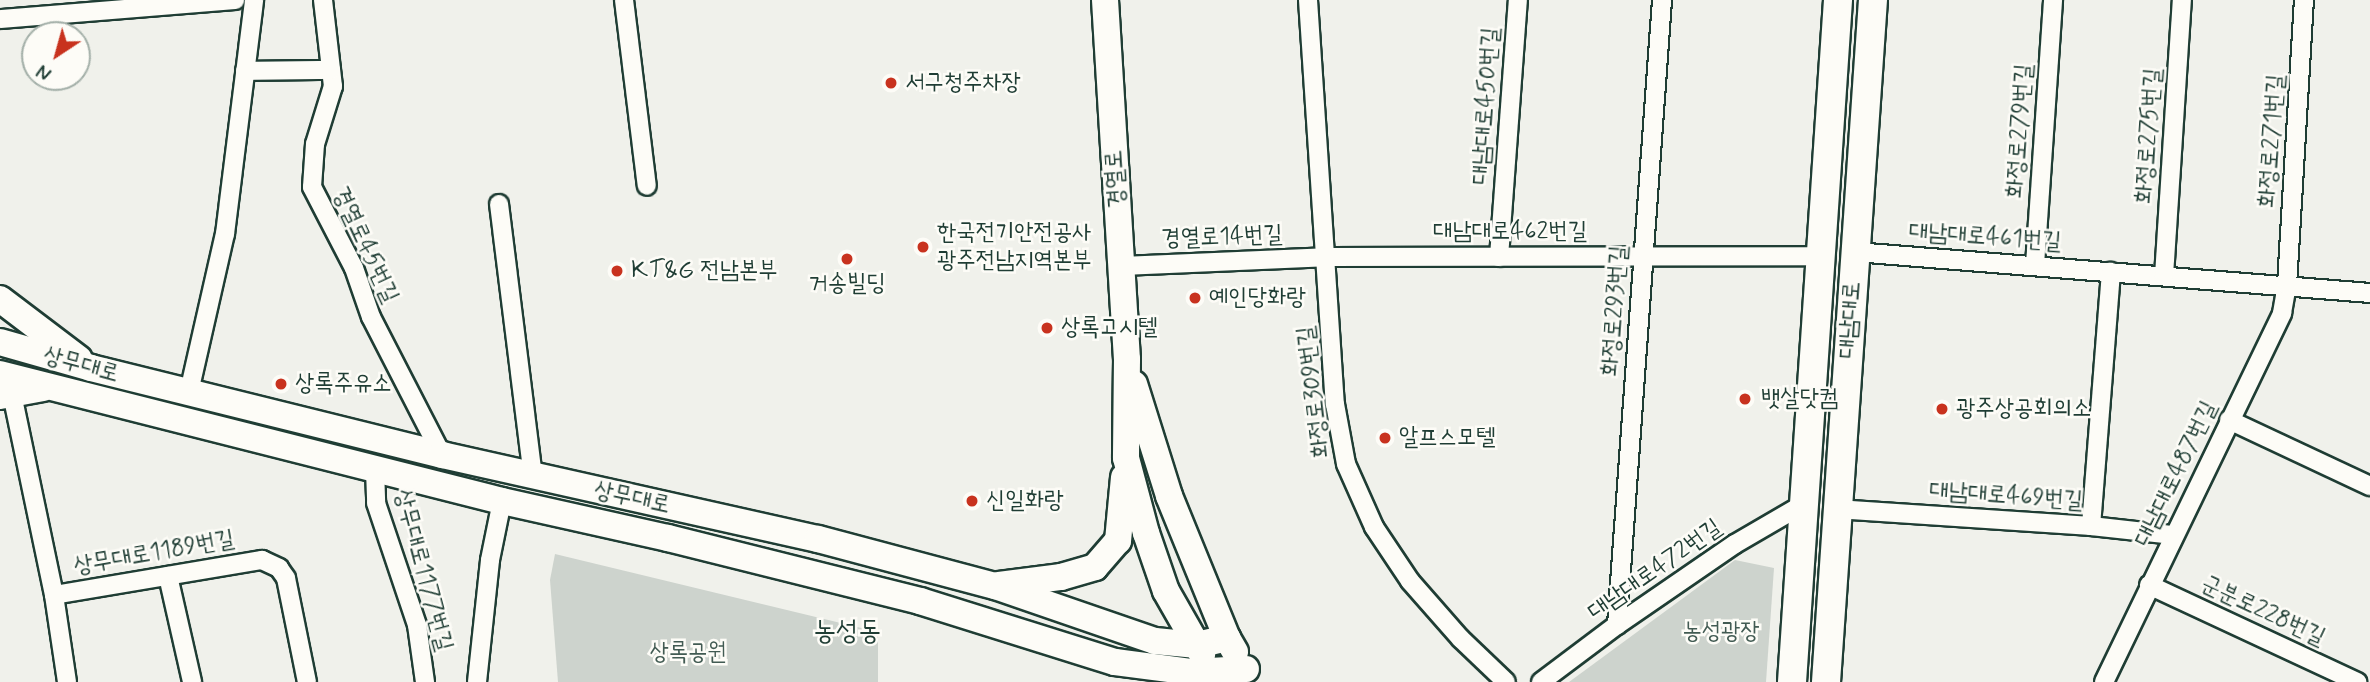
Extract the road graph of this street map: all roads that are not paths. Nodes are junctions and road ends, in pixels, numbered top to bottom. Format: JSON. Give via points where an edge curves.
{"nodes":[{"id":1,"x":235,"y":0,"type":"edge"},
{"id":2,"x":254,"y":0,"type":"edge"},
{"id":3,"x":323,"y":0,"type":"edge"},
{"id":4,"x":624,"y":0,"type":"edge"},
{"id":5,"x":1105,"y":0,"type":"edge"},
{"id":6,"x":1308,"y":0,"type":"edge"},
{"id":7,"x":1518,"y":0,"type":"edge"},
{"id":8,"x":1662,"y":0,"type":"edge"},
{"id":9,"x":1838,"y":0,"type":"edge"},
{"id":10,"x":1874,"y":0,"type":"edge"},
{"id":11,"x":2053,"y":0,"type":"edge"},
{"id":12,"x":2182,"y":0,"type":"edge"},
{"id":13,"x":2304,"y":0,"type":"edge"},
{"id":14,"x":0,"y":19,"type":"edge"},
{"id":15,"x":331,"y":70,"type":"junction"},
{"id":16,"x":245,"y":71,"type":"junction"},
{"id":17,"x":647,"y":186,"type":"dead end"},
{"id":18,"x":499,"y":204,"type":"dead end"},
{"id":19,"x":1855,"y":252,"type":"junction"},
{"id":20,"x":1644,"y":256,"type":"junction"},
{"id":21,"x":1821,"y":256,"type":"junction"},
{"id":22,"x":1325,"y":257,"type":"junction"},
{"id":23,"x":1499,"y":257,"type":"junction"},
{"id":24,"x":2035,"y":265,"type":"junction"},
{"id":25,"x":1122,"y":266,"type":"junction"},
{"id":26,"x":2111,"y":272,"type":"junction"},
{"id":27,"x":2164,"y":276,"type":"junction"},
{"id":28,"x":2287,"y":285,"type":"junction"},
{"id":29,"x":2370,"y":293,"type":"edge"},
{"id":30,"x":0,"y":299,"type":"edge"},
{"id":31,"x":0,"y":342,"type":"edge"},
{"id":32,"x":1127,"y":359,"type":"junction"},
{"id":33,"x":91,"y":368,"type":"junction"},
{"id":34,"x":4,"y":388,"type":"edge"},
{"id":35,"x":189,"y":392,"type":"junction"},
{"id":36,"x":2229,"y":420,"type":"junction"},
{"id":37,"x":442,"y":455,"type":"junction"},
{"id":38,"x":1126,"y":458,"type":"junction"},
{"id":39,"x":375,"y":469,"type":"junction"},
{"id":40,"x":533,"y":476,"type":"junction"},
{"id":41,"x":2370,"y":486,"type":"edge"},
{"id":42,"x":502,"y":501,"type":"junction"},
{"id":43,"x":1802,"y":505,"type":"junction"},
{"id":44,"x":1836,"y":509,"type":"junction"},
{"id":45,"x":2091,"y":526,"type":"junction"},
{"id":46,"x":2172,"y":535,"type":"junction"},
{"id":47,"x":168,"y":576,"type":"junction"},
{"id":48,"x":2149,"y":584,"type":"junction"},
{"id":49,"x":995,"y":586,"type":"junction"},
{"id":50,"x":54,"y":595,"type":"junction"},
{"id":51,"x":1617,"y":625,"type":"junction"},
{"id":52,"x":1227,"y":638,"type":"junction"},
{"id":53,"x":1197,"y":645,"type":"junction"},
{"id":54,"x":1790,"y":675,"type":"edge"},
{"id":55,"x":1831,"y":675,"type":"edge"},
{"id":56,"x":1251,"y":676,"type":"edge"},
{"id":57,"x":1204,"y":677,"type":"edge"},
{"id":58,"x":67,"y":682,"type":"edge"},
{"id":59,"x":192,"y":682,"type":"edge"},
{"id":60,"x":307,"y":682,"type":"edge"},
{"id":61,"x":425,"y":682,"type":"edge"},
{"id":62,"x":477,"y":682,"type":"edge"},
{"id":63,"x":1506,"y":682,"type":"edge"},
{"id":64,"x":1541,"y":682,"type":"edge"},
{"id":65,"x":2104,"y":682,"type":"edge"},
{"id":66,"x":2357,"y":682,"type":"edge"}],
"edges":[{"from":1,"to":14,"type":"street"},
{"from":2,"to":16,"type":"street"},
{"from":3,"to":15,"type":"street","name":"경열로45번길"},
{"from":4,"to":17,"type":"street"},
{"from":5,"to":25,"type":"street","name":"경열로"},
{"from":6,"to":22,"type":"street","name":"화정로309번길"},
{"from":7,"to":23,"type":"street","name":"대남대로450번길"},
{"from":8,"to":20,"type":"street","name":"화정로293번길"},
{"from":9,"to":21,"type":"main road","name":"대남대로"},
{"from":10,"to":19,"type":"main road","name":"대남대로"},
{"from":11,"to":24,"type":"street","name":"화정로279번길"},
{"from":12,"to":27,"type":"street","name":"화정로275번길"},
{"from":13,"to":28,"type":"street","name":"화정로271번길"},
{"from":15,"to":16,"type":"street"},
{"from":15,"to":37,"type":"street","name":"경열로45번길","via":[[333,86],[315,144],[312,187],[354,268],[371,317]]},
{"from":16,"to":35,"type":"street","via":[[225,234]]},
{"from":18,"to":40,"type":"street"},
{"from":19,"to":24,"type":"street","name":"대남대로461번길"},
{"from":19,"to":44,"type":"main road","name":"대남대로"},
{"from":20,"to":21,"type":"street","name":"대남대로462번길"},
{"from":20,"to":23,"type":"street","name":"대남대로462번길"},
{"from":20,"to":51,"type":"street","name":"화정로293번길"},
{"from":21,"to":43,"type":"main road","name":"대남대로"},
{"from":22,"to":23,"type":"street","name":"대남대로462번길"},
{"from":22,"to":25,"type":"street","name":"경열로14번길"},
{"from":22,"to":63,"type":"street","name":"화정로309번길","via":[[1335,404],[1346,464],[1374,527],[1410,581]]},
{"from":24,"to":26,"type":"street","name":"대남대로461번길"},
{"from":25,"to":32,"type":"street","name":"경열로"},
{"from":26,"to":27,"type":"street","name":"대남대로461번길"},
{"from":26,"to":45,"type":"street"},
{"from":27,"to":28,"type":"street","name":"대남대로461번길"},
{"from":28,"to":29,"type":"street","name":"대남대로461번길"},
{"from":28,"to":36,"type":"street","name":"대남대로487번길","via":[[2282,313]]},
{"from":30,"to":33,"type":"street"},
{"from":31,"to":33,"type":"street","name":"상무대로"},
{"from":32,"to":38,"type":"street","name":"경열로"},
{"from":32,"to":52,"type":"street","name":"경열로","via":[[1169,496]]},
{"from":33,"to":35,"type":"street","name":"상무대로"},
{"from":34,"to":39,"type":"street","name":"상무대로","via":[[49,386]]},
{"from":34,"to":50,"type":"street","name":"상무대로1189번길"},
{"from":35,"to":37,"type":"street","name":"상무대로"},
{"from":36,"to":41,"type":"street"},
{"from":36,"to":46,"type":"street","name":"대남대로487번길"},
{"from":37,"to":40,"type":"street","name":"상무대로"},
{"from":38,"to":49,"type":"street","via":[[1118,541],[1095,566],[1061,577]]},
{"from":38,"to":53,"type":"street","name":"경열로","via":[[1166,591]]},
{"from":39,"to":42,"type":"street","name":"상무대로"},
{"from":39,"to":61,"type":"street","name":"상무대로1177번길","via":[[376,503],[417,625]]},
{"from":40,"to":49,"type":"street","name":"상무대로","via":[[818,539]]},
{"from":42,"to":57,"type":"street","name":"상무대로","via":[[920,601],[1115,662]]},
{"from":42,"to":62,"type":"street","via":[[490,560]]},
{"from":43,"to":51,"type":"street","name":"대남대로472번길","via":[[1735,544]]},
{"from":43,"to":54,"type":"main road","name":"대남대로"},
{"from":44,"to":45,"type":"street","name":"대남대로469번길"},
{"from":44,"to":55,"type":"main road","name":"대남대로"},
{"from":45,"to":46,"type":"street","name":"대남대로469번길"},
{"from":46,"to":48,"type":"street","name":"대남대로487번길"},
{"from":47,"to":50,"type":"street","name":"상무대로1189번길"},
{"from":47,"to":59,"type":"street"},
{"from":47,"to":60,"type":"street","name":"상무대로1189번길","via":[[262,560],[279,568],[286,578]]},
{"from":48,"to":65,"type":"street","name":"대남대로487번길"},
{"from":48,"to":66,"type":"street","name":"군분로228번길"},
{"from":49,"to":53,"type":"street","name":"상무대로","via":[[1155,641]]},
{"from":50,"to":58,"type":"street","name":"상무대로1189번길"},
{"from":51,"to":64,"type":"street","name":"대남대로472번길"},
{"from":52,"to":53,"type":"street","name":"상무대로"},
{"from":52,"to":56,"type":"street","name":"상무대로"},
{"from":53,"to":57,"type":"street","name":"경열로"},
{"from":56,"to":57,"type":"street","name":"상무대로"}]}
